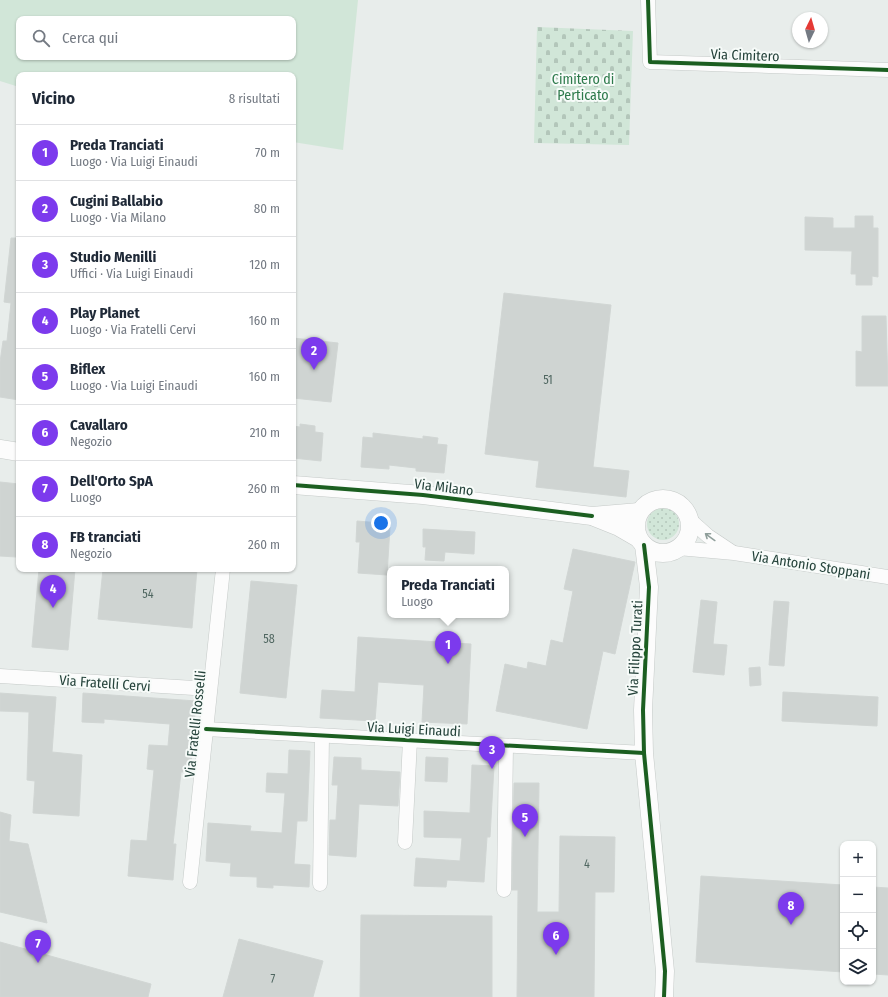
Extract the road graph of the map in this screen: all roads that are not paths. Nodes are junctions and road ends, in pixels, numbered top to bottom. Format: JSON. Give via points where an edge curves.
{"nodes":[{"id":1,"x":648,"y":0,"type":"edge"},
{"id":2,"x":888,"y":70,"type":"edge"},
{"id":3,"x":0,"y":449,"type":"edge"},
{"id":4,"x":16,"y":452,"type":"edge"},
{"id":5,"x":296,"y":485,"type":"edge"},
{"id":6,"x":639,"y":512,"type":"junction"},
{"id":7,"x":592,"y":516,"type":"junction"},
{"id":8,"x":689,"y":519,"type":"junction"},
{"id":9,"x":641,"y":542,"type":"junction"},
{"id":10,"x":674,"y":550,"type":"junction"},
{"id":11,"x":734,"y":553,"type":"junction"},
{"id":12,"x":223,"y":572,"type":"edge"},
{"id":13,"x":888,"y":577,"type":"edge"},
{"id":14,"x":650,"y":587,"type":"junction"},
{"id":15,"x":0,"y":676,"type":"edge"},
{"id":16,"x":210,"y":689,"type":"junction"},
{"id":17,"x":206,"y":729,"type":"junction"},
{"id":18,"x":322,"y":736,"type":"junction"},
{"id":19,"x":410,"y":740,"type":"junction"},
{"id":20,"x":506,"y":746,"type":"junction"},
{"id":21,"x":644,"y":753,"type":"junction"},
{"id":22,"x":405,"y":842,"type":"dead end"},
{"id":23,"x":190,"y":882,"type":"dead end"},
{"id":24,"x":320,"y":884,"type":"dead end"},
{"id":25,"x":504,"y":890,"type":"dead end"},
{"id":26,"x":664,"y":997,"type":"edge"}],
"edges":[{"from":1,"to":2,"type":"street","name":"Via Cimitero","via":[[650,62]]},
{"from":3,"to":4,"type":"street"},
{"from":5,"to":7,"type":"street","name":"Via Milano","via":[[423,495]]},
{"from":6,"to":7,"type":"street","name":"Via Milano"},
{"from":6,"to":8,"type":"street","via":[[653,500],[671,500],[679,504]]},
{"from":6,"to":9,"type":"street","via":[[636,530]]},
{"from":7,"to":9,"type":"street","name":"Via Milano","via":[[619,527]]},
{"from":8,"to":10,"type":"street","via":[[688,535]]},
{"from":11,"to":8,"type":"street","name":"Via Antonio Stoppani","one_way":true,"via":[[708,536]]},
{"from":9,"to":10,"type":"street","via":[[657,553]]},
{"from":9,"to":14,"type":"street","name":"Via Filippo Turati"},
{"from":10,"to":11,"type":"street","name":"Via Antonio Stoppani"},
{"from":10,"to":14,"type":"street","name":"Via Filippo Turati","via":[[659,567]]},
{"from":11,"to":13,"type":"street","name":"Via Antonio Stoppani"},
{"from":12,"to":16,"type":"street","name":"Via Fratelli Rosselli"},
{"from":14,"to":21,"type":"street","name":"Via Filippo Turati","via":[[642,710]]},
{"from":15,"to":16,"type":"street","name":"Via Fratelli Cervi"},
{"from":16,"to":17,"type":"street","name":"Via Fratelli Rosselli"},
{"from":17,"to":18,"type":"street","name":"Via Luigi Einaudi"},
{"from":17,"to":23,"type":"street","name":"Via Fratelli Rosselli"},
{"from":18,"to":19,"type":"street","name":"Via Luigi Einaudi"},
{"from":18,"to":24,"type":"street"},
{"from":19,"to":20,"type":"street","name":"Via Luigi Einaudi"},
{"from":19,"to":22,"type":"street"},
{"from":20,"to":21,"type":"street","name":"Via Luigi Einaudi"},
{"from":20,"to":25,"type":"street"},
{"from":21,"to":26,"type":"street","name":"Via Filippo Turati","via":[[665,971]]}]}
